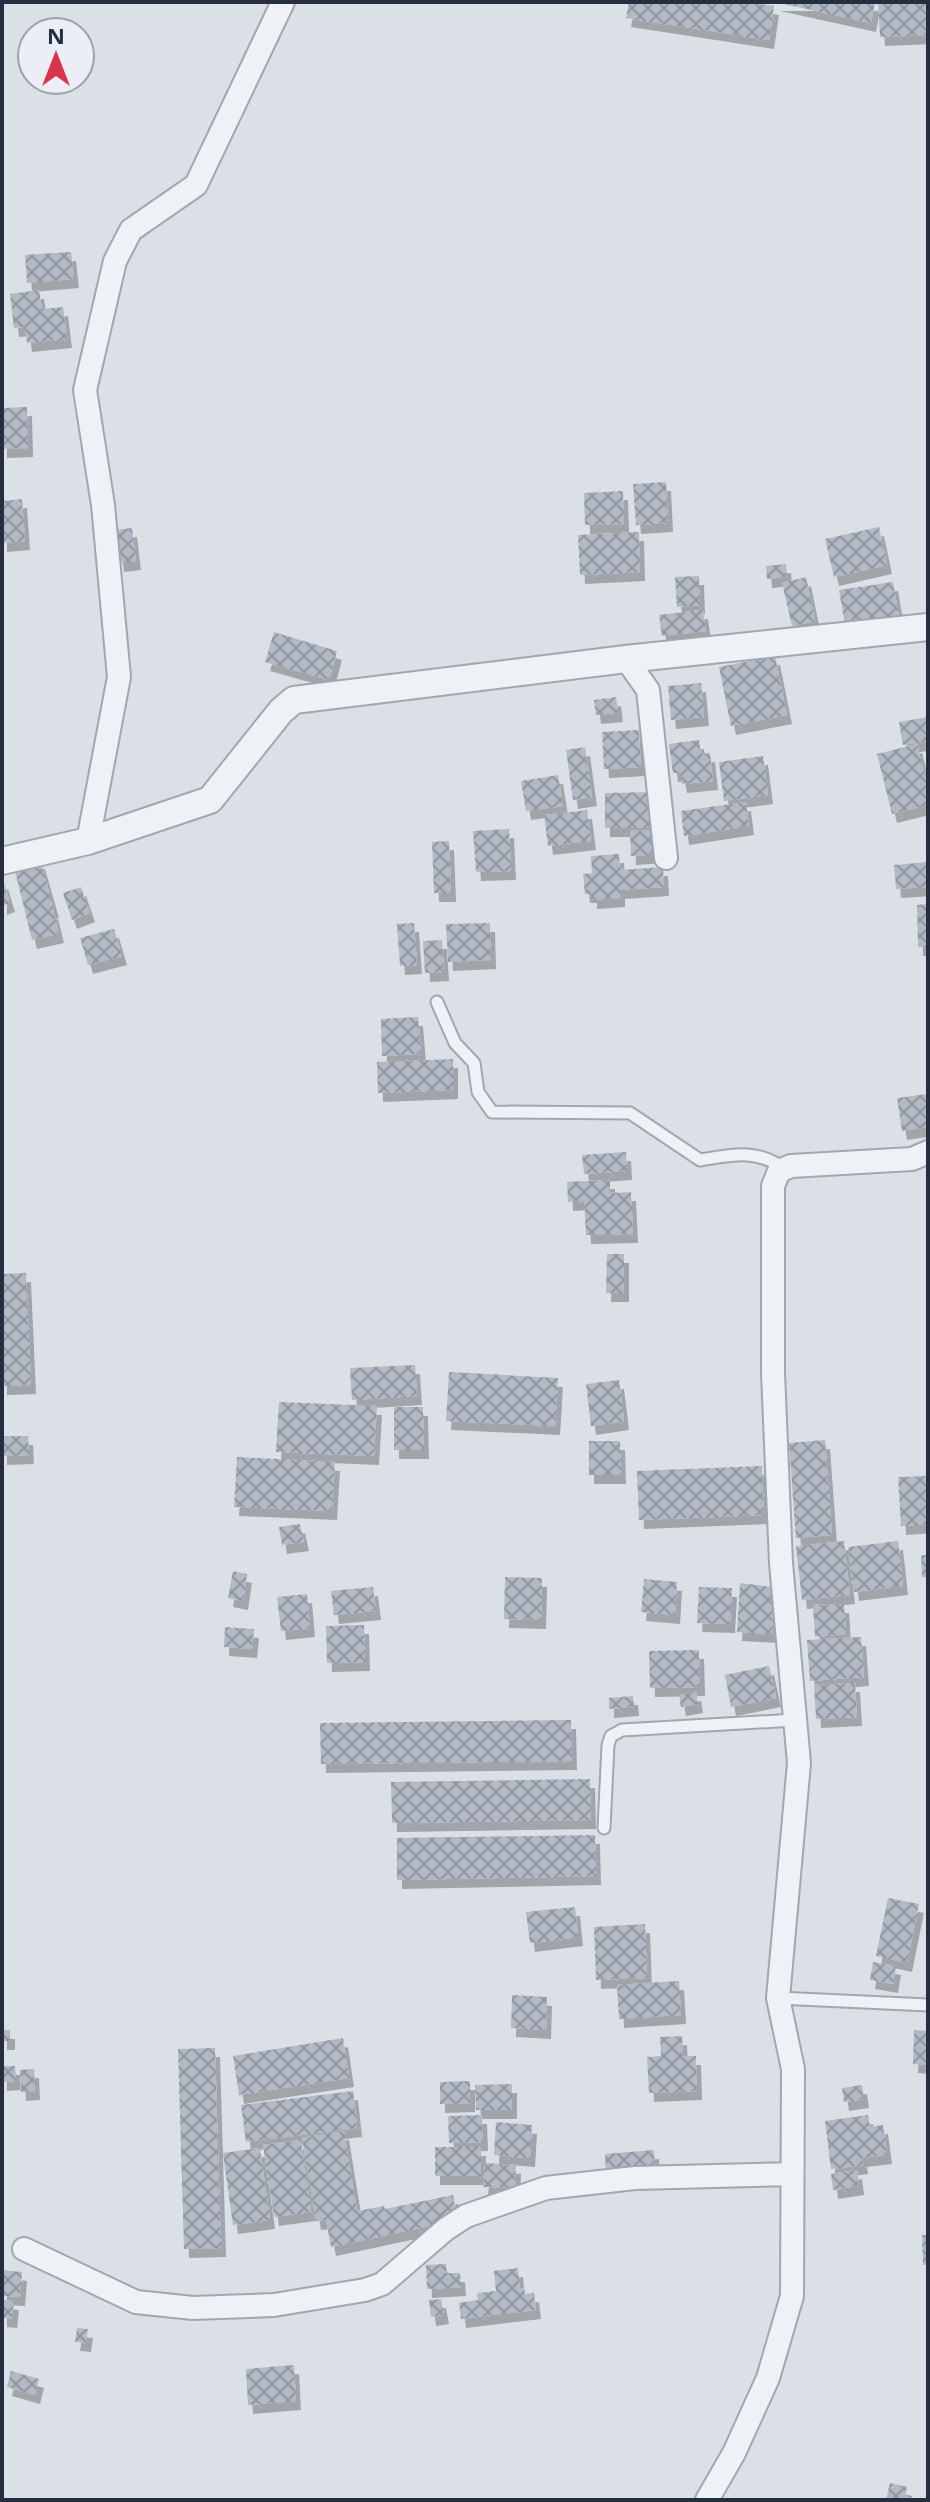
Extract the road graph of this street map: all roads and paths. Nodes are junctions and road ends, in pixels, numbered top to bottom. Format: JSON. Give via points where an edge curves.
{"nodes":[{"id":1,"x":283,"y":2,"type":"edge"},
{"id":2,"x":928,"y":627,"type":"edge"},
{"id":3,"x":626,"y":659,"type":"junction"},
{"id":4,"x":88,"y":841,"type":"junction"},
{"id":5,"x":666,"y":858,"type":"dead end"},
{"id":6,"x":2,"y":861,"type":"edge"},
{"id":7,"x":437,"y":1002,"type":"dead end"},
{"id":8,"x":928,"y":1152,"type":"edge"},
{"id":9,"x":784,"y":1169,"type":"junction"},
{"id":10,"x":795,"y":1720,"type":"junction"},
{"id":11,"x":604,"y":1828,"type":"dead end"},
{"id":12,"x":778,"y":1998,"type":"junction"},
{"id":13,"x":928,"y":2005,"type":"edge"},
{"id":14,"x":792,"y":2174,"type":"junction"},
{"id":15,"x":24,"y":2249,"type":"dead end"},
{"id":16,"x":707,"y":2500,"type":"edge"}],
"edges":[{"from":1,"to":4,"type":"street","via":[[196,185],[131,230],[115,261],[85,390],[103,505],[119,677]]},
{"from":2,"to":3,"type":"street"},
{"from":3,"to":4,"type":"street","via":[[294,700],[210,800]]},
{"from":3,"to":5,"type":"street","via":[[648,690]]},
{"from":4,"to":6,"type":"street"},
{"from":7,"to":9,"type":"lane","via":[[455,1043],[474,1063],[478,1092],[492,1112],[630,1113],[700,1160],[746,1153],[770,1158]]},
{"from":8,"to":9,"type":"street","via":[[912,1159]]},
{"from":9,"to":10,"type":"street","via":[[773,1186],[773,1373],[781,1563]]},
{"from":10,"to":11,"type":"lane","via":[[622,1730],[611,1736]]},
{"from":10,"to":12,"type":"street","via":[[799,1763]]},
{"from":12,"to":13,"type":"lane"},
{"from":12,"to":14,"type":"street","via":[[793,2069]]},
{"from":14,"to":15,"type":"street","via":[[667,2176],[546,2188],[466,2216],[382,2284],[274,2305],[193,2308],[136,2302]]},
{"from":14,"to":16,"type":"street","via":[[792,2296],[768,2378]]}]}
